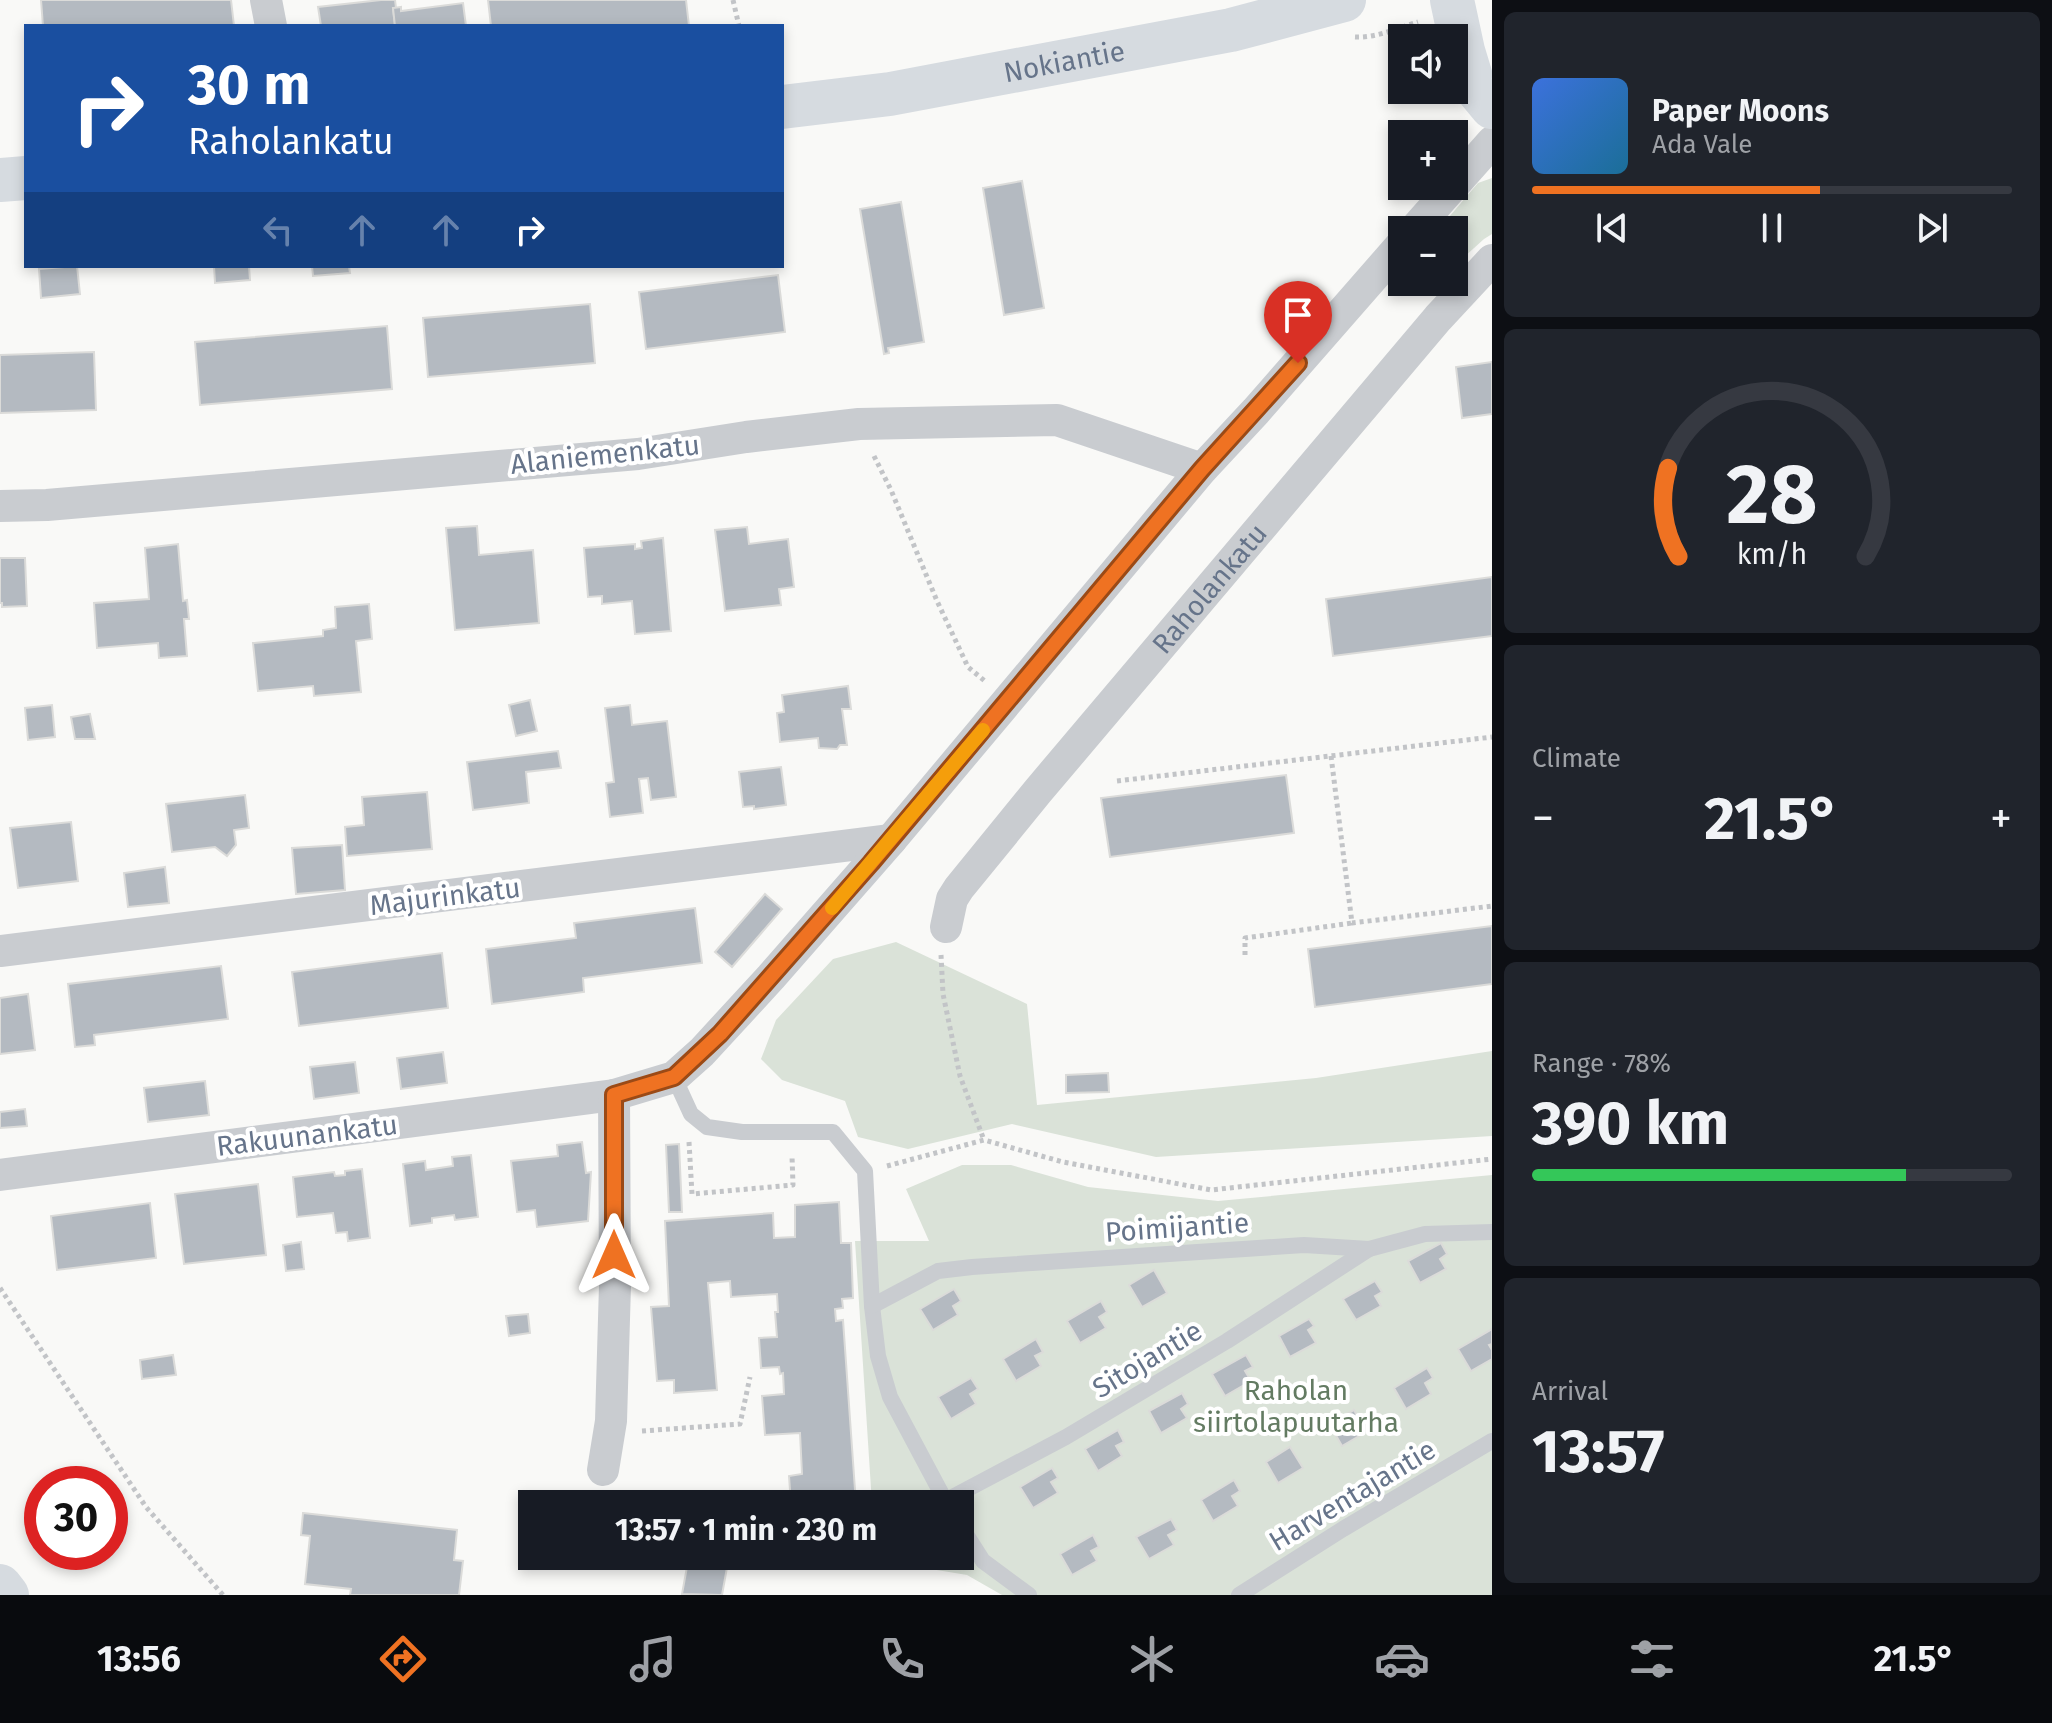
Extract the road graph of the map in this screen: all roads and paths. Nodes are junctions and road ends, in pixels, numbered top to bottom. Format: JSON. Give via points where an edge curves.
{"nodes":[{"id":1,"x":266,"y":0,"type":"edge"},
{"id":2,"x":733,"y":0,"type":"edge"},
{"id":3,"x":1344,"y":0,"type":"edge"},
{"id":4,"x":1452,"y":0,"type":"edge"},
{"id":5,"x":1230,"y":15,"type":"edge"},
{"id":6,"x":271,"y":24,"type":"edge"},
{"id":7,"x":739,"y":24,"type":"edge"},
{"id":8,"x":784,"y":107,"type":"edge"},
{"id":9,"x":1492,"y":107,"type":"edge"},
{"id":10,"x":1492,"y":142,"type":"edge"},
{"id":11,"x":1468,"y":170,"type":"edge"},
{"id":12,"x":24,"y":178,"type":"edge"},
{"id":13,"x":0,"y":180,"type":"edge"},
{"id":14,"x":1441,"y":200,"type":"edge"},
{"id":15,"x":1427,"y":216,"type":"edge"},
{"id":16,"x":1388,"y":260,"type":"edge"},
{"id":17,"x":1492,"y":260,"type":"edge"},
{"id":18,"x":859,"y":424,"type":"junction"},
{"id":19,"x":1202,"y":469,"type":"junction"},
{"id":20,"x":0,"y":506,"type":"edge"},
{"id":21,"x":1008,"y":700,"type":"junction"},
{"id":22,"x":1492,"y":737,"type":"edge"},
{"id":23,"x":1331,"y":756,"type":"junction"},
{"id":24,"x":1117,"y":781,"type":"dead end"},
{"id":25,"x":891,"y":840,"type":"junction"},
{"id":26,"x":1492,"y":906,"type":"edge"},
{"id":27,"x":1352,"y":923,"type":"junction"},
{"id":28,"x":946,"y":927,"type":"joint"},
{"id":29,"x":0,"y":951,"type":"edge"},
{"id":30,"x":1245,"y":955,"type":"dead end"},
{"id":31,"x":674,"y":1077,"type":"junction"},
{"id":32,"x":614,"y":1095,"type":"junction"},
{"id":33,"x":695,"y":1118,"type":"junction"},
{"id":34,"x":791,"y":1131,"type":"junction"},
{"id":35,"x":984,"y":1140,"type":"junction"},
{"id":36,"x":1492,"y":1159,"type":"edge"},
{"id":37,"x":865,"y":1171,"type":"junction"},
{"id":38,"x":0,"y":1175,"type":"edge"},
{"id":39,"x":1492,"y":1232,"type":"edge"},
{"id":40,"x":1369,"y":1249,"type":"junction"},
{"id":41,"x":0,"y":1288,"type":"edge"},
{"id":42,"x":872,"y":1306,"type":"junction"},
{"id":43,"x":750,"y":1377,"type":"dead end"},
{"id":44,"x":609,"y":1434,"type":"junction"},
{"id":45,"x":1492,"y":1441,"type":"edge"},
{"id":46,"x":603,"y":1470,"type":"dead end"},
{"id":47,"x":939,"y":1490,"type":"edge"},
{"id":48,"x":969,"y":1490,"type":"edge"},
{"id":49,"x":974,"y":1547,"type":"edge"},
{"id":50,"x":0,"y":1586,"type":"edge"},
{"id":51,"x":7,"y":1595,"type":"edge"},
{"id":52,"x":223,"y":1595,"type":"edge"},
{"id":53,"x":1029,"y":1595,"type":"edge"},
{"id":54,"x":1239,"y":1595,"type":"edge"}],
"edges":[{"from":1,"to":6,"type":"street"},
{"from":2,"to":7,"type":"path"},
{"from":3,"to":5,"type":"main road","name":"Nokiantie"},
{"from":4,"to":9,"type":"main road","via":[[1473,84]]},
{"from":5,"to":8,"type":"main road","name":"Nokiantie","via":[[890,94]]},
{"from":10,"to":11,"type":"street"},
{"from":12,"to":13,"type":"main road"},
{"from":14,"to":15,"type":"street"},
{"from":16,"to":19,"type":"street"},
{"from":17,"to":28,"type":"street","name":"Raholankatu","via":[[1038,791],[959,888]]},
{"from":18,"to":19,"type":"street","name":"Alaniemenkatu","via":[[1057,420]]},
{"from":18,"to":20,"type":"street","name":"Alaniemenkatu","via":[[638,454]]},
{"from":18,"to":21,"type":"path","via":[[968,667]]},
{"from":19,"to":21,"type":"street"},
{"from":21,"to":25,"type":"street"},
{"from":22,"to":23,"type":"path"},
{"from":23,"to":24,"type":"path"},
{"from":23,"to":27,"type":"path"},
{"from":25,"to":29,"type":"street","name":"Majurinkatu"},
{"from":25,"to":31,"type":"street","via":[[762,988]]},
{"from":26,"to":27,"type":"path"},
{"from":27,"to":30,"type":"path","via":[[1245,938]]},
{"from":28,"to":35,"type":"path","via":[[940,953],[943,994],[960,1076]]},
{"from":31,"to":32,"type":"street"},
{"from":31,"to":33,"type":"lane"},
{"from":32,"to":38,"type":"street","name":"Rakuunankatu"},
{"from":32,"to":44,"type":"street"},
{"from":33,"to":34,"type":"lane","via":[[707,1127],[742,1132]]},
{"from":33,"to":34,"type":"path","via":[[688,1147],[692,1194],[793,1185]]},
{"from":34,"to":37,"type":"lane","via":[[833,1132]]},
{"from":35,"to":36,"type":"path","via":[[1063,1162],[1211,1190]]},
{"from":35,"to":37,"type":"path"},
{"from":37,"to":42,"type":"lane"},
{"from":39,"to":40,"type":"lane","name":"Poimijantie","via":[[1425,1234]]},
{"from":40,"to":42,"type":"lane","name":"Poimijantie","via":[[1304,1245],[972,1267],[938,1271]]},
{"from":40,"to":48,"type":"lane","name":"Sitojantie","via":[[1227,1341]]},
{"from":41,"to":52,"type":"path","via":[[146,1507]]},
{"from":42,"to":47,"type":"lane","via":[[890,1397]]},
{"from":43,"to":44,"type":"path","via":[[740,1424]]},
{"from":44,"to":46,"type":"street"},
{"from":45,"to":54,"type":"lane","name":"Harventajantie"},
{"from":49,"to":53,"type":"lane","via":[[983,1561]]},
{"from":50,"to":51,"type":"main road"}]}
